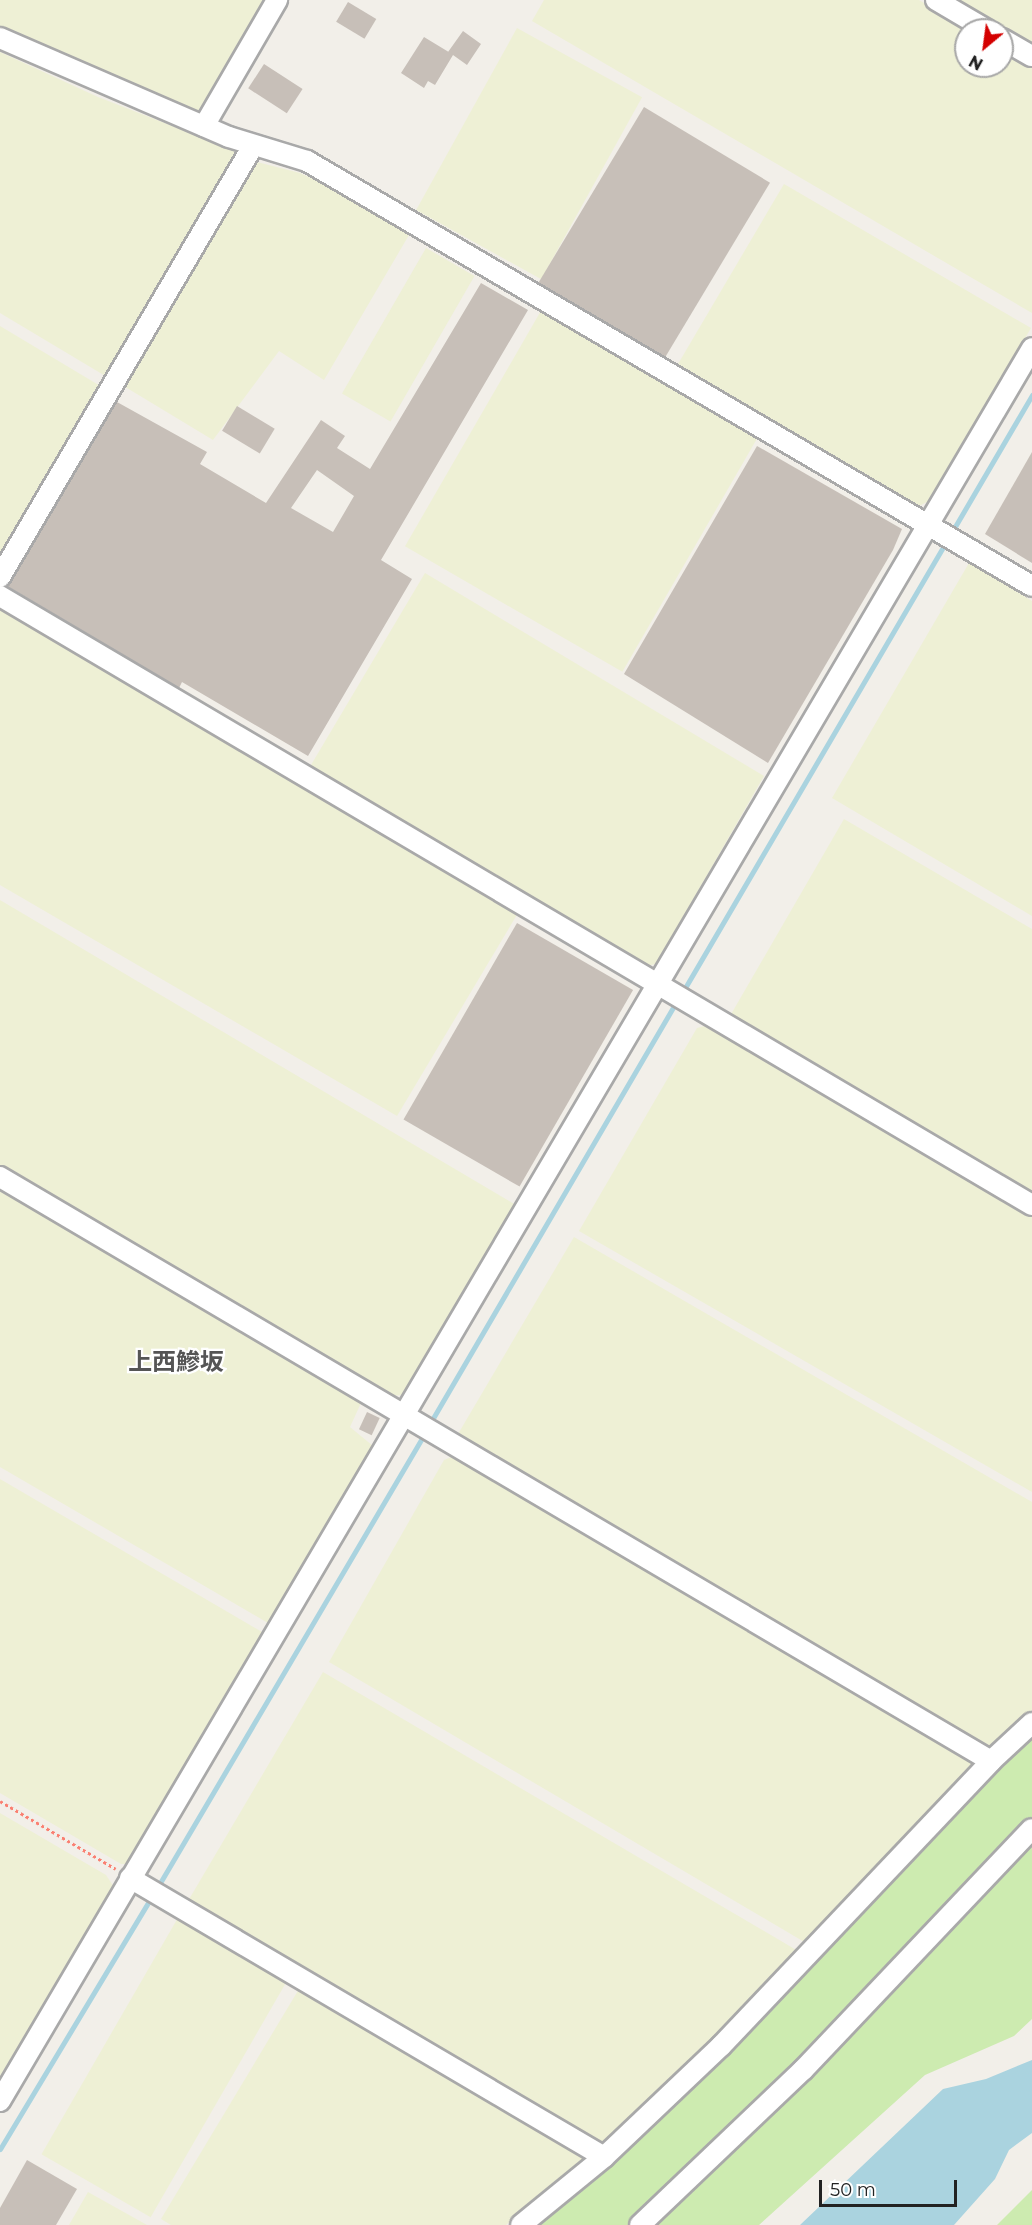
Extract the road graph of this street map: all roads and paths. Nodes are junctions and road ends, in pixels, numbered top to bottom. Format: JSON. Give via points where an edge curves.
{"nodes":[{"id":1,"x":277,"y":0,"type":"edge"},
{"id":2,"x":936,"y":0,"type":"edge"},
{"id":3,"x":967,"y":18,"type":"edge"},
{"id":4,"x":0,"y":38,"type":"edge"},
{"id":5,"x":1014,"y":46,"type":"edge"},
{"id":6,"x":1032,"y":56,"type":"edge"},
{"id":7,"x":204,"y":126,"type":"junction"},
{"id":8,"x":253,"y":146,"type":"junction"},
{"id":9,"x":1032,"y":348,"type":"edge"},
{"id":10,"x":933,"y":528,"type":"junction"},
{"id":11,"x":0,"y":577,"type":"edge"},
{"id":12,"x":1032,"y":586,"type":"edge"},
{"id":13,"x":0,"y":596,"type":"edge"},
{"id":14,"x":662,"y":988,"type":"junction"},
{"id":15,"x":0,"y":1177,"type":"edge"},
{"id":16,"x":1032,"y":1205,"type":"edge"},
{"id":17,"x":411,"y":1417,"type":"junction"},
{"id":18,"x":1032,"y":1723,"type":"edge"},
{"id":19,"x":991,"y":1761,"type":"junction"},
{"id":20,"x":0,"y":1801,"type":"edge"},
{"id":21,"x":1032,"y":1829,"type":"edge"},
{"id":22,"x":138,"y":1882,"type":"junction"},
{"id":23,"x":0,"y":2101,"type":"edge"},
{"id":24,"x":604,"y":2157,"type":"junction"},
{"id":25,"x":521,"y":2225,"type":"edge"},
{"id":26,"x":640,"y":2225,"type":"edge"}],
"edges":[{"from":1,"to":7,"type":"street"},
{"from":2,"to":3,"type":"street"},
{"from":4,"to":7,"type":"street"},
{"from":5,"to":6,"type":"street"},
{"from":7,"to":8,"type":"street"},
{"from":8,"to":10,"type":"street","via":[[307,161]]},
{"from":8,"to":11,"type":"street"},
{"from":9,"to":10,"type":"street"},
{"from":10,"to":12,"type":"street"},
{"from":10,"to":14,"type":"street"},
{"from":13,"to":14,"type":"street"},
{"from":14,"to":16,"type":"street"},
{"from":14,"to":17,"type":"street"},
{"from":15,"to":17,"type":"street"},
{"from":17,"to":19,"type":"street"},
{"from":17,"to":22,"type":"street"},
{"from":18,"to":19,"type":"street"},
{"from":19,"to":24,"type":"street","via":[[721,2046]]},
{"from":20,"to":22,"type":"path"},
{"from":21,"to":26,"type":"street","via":[[803,2070]]},
{"from":22,"to":23,"type":"street"},
{"from":22,"to":24,"type":"street"},
{"from":24,"to":25,"type":"street"}]}
